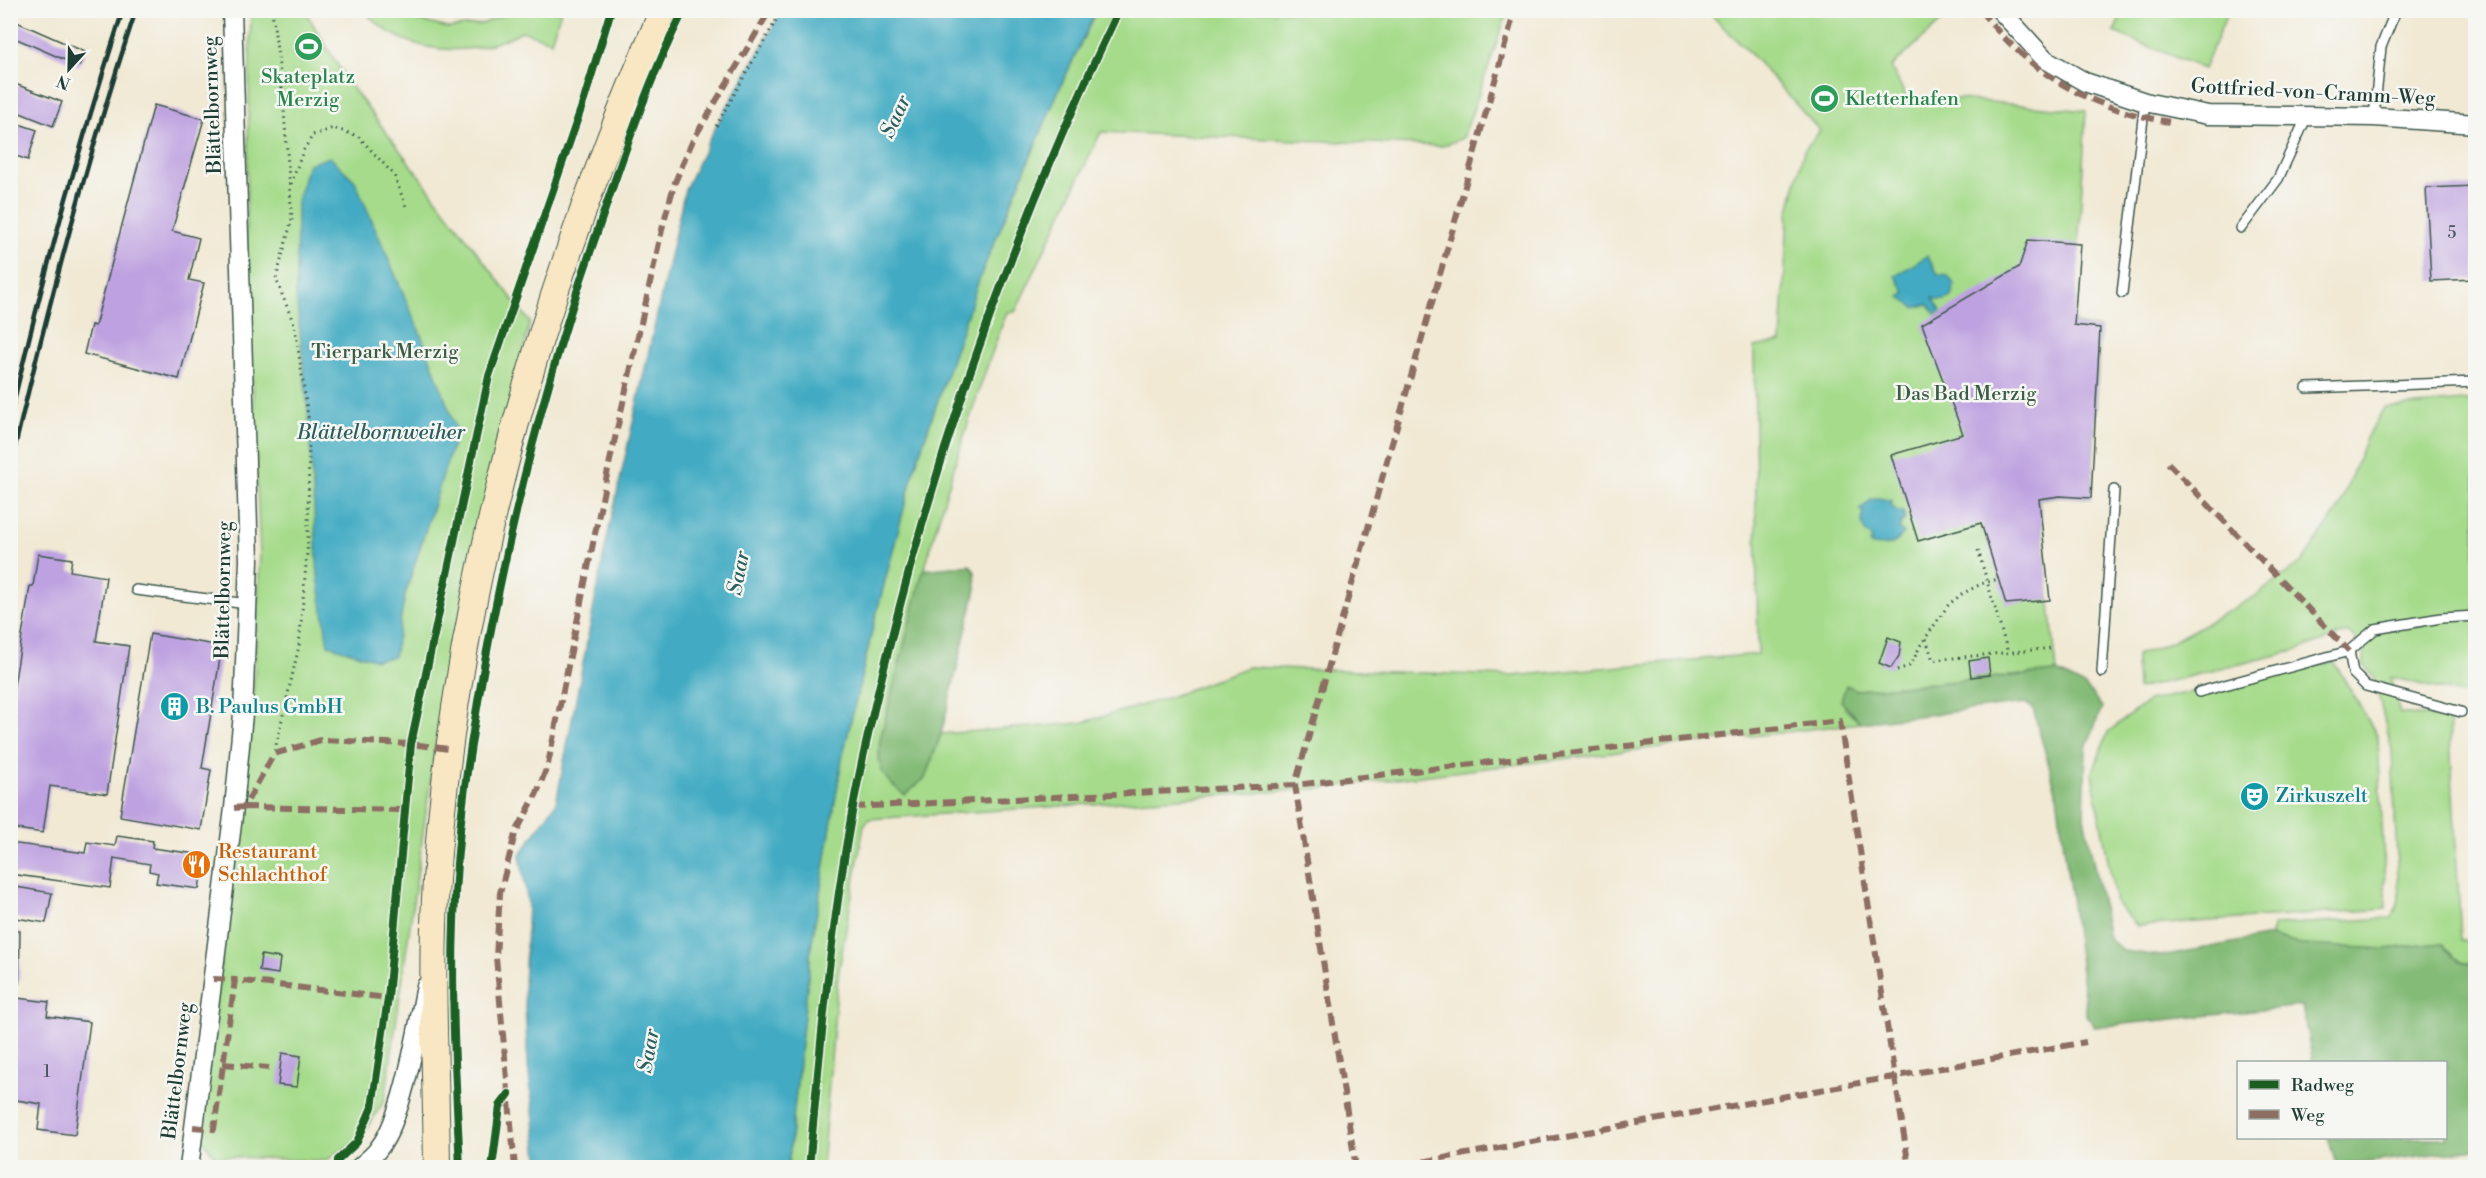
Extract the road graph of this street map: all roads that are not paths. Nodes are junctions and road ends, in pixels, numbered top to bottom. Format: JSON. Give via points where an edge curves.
{"nodes":[{"id":1,"x":232,"y":10,"type":"edge"},
{"id":2,"x":663,"y":10,"type":"edge"},
{"id":3,"x":2000,"y":10,"type":"edge"},
{"id":4,"x":2396,"y":10,"type":"edge"},
{"id":5,"x":2145,"y":102,"type":"junction"},
{"id":6,"x":2307,"y":116,"type":"junction"},
{"id":7,"x":2374,"y":117,"type":"junction"},
{"id":8,"x":2475,"y":124,"type":"edge"},
{"id":9,"x":2241,"y":228,"type":"dead end"},
{"id":10,"x":2122,"y":292,"type":"dead end"},
{"id":11,"x":2475,"y":382,"type":"edge"},
{"id":12,"x":2307,"y":388,"type":"dead end"},
{"id":13,"x":2114,"y":490,"type":"dead end"},
{"id":14,"x":136,"y":590,"type":"dead end"},
{"id":15,"x":248,"y":604,"type":"junction"},
{"id":16,"x":2475,"y":616,"type":"edge"},
{"id":17,"x":2349,"y":651,"type":"junction"},
{"id":18,"x":2102,"y":672,"type":"dead end"},
{"id":19,"x":2199,"y":692,"type":"dead end"},
{"id":20,"x":2461,"y":712,"type":"dead end"},
{"id":21,"x":433,"y":946,"type":"junction"},
{"id":22,"x":189,"y":1167,"type":"edge"},
{"id":23,"x":359,"y":1167,"type":"edge"},
{"id":24,"x":437,"y":1167,"type":"edge"}],
"edges":[{"from":1,"to":15,"type":"street","name":"Blättelbornweg"},
{"from":2,"to":21,"type":"main road","via":[[569,246],[496,502],[449,749]]},
{"from":3,"to":5,"type":"street","name":"Gottfried-von-Cramm-Weg","via":[[2045,59],[2085,82]]},
{"from":4,"to":7,"type":"lane","via":[[2381,47]]},
{"from":5,"to":6,"type":"street","name":"Gottfried-von-Cramm-Weg","via":[[2208,115]]},
{"from":5,"to":10,"type":"lane"},
{"from":6,"to":7,"type":"street","name":"Gottfried-von-Cramm-Weg"},
{"from":6,"to":9,"type":"lane","via":[[2278,179]]},
{"from":7,"to":8,"type":"street","name":"Gottfried-von-Cramm-Weg"},
{"from":11,"to":12,"type":"lane"},
{"from":13,"to":18,"type":"lane"},
{"from":14,"to":15,"type":"lane"},
{"from":15,"to":22,"type":"street","name":"Blättelbornweg","via":[[234,808]]},
{"from":16,"to":17,"type":"lane","via":[[2375,629]]},
{"from":17,"to":19,"type":"lane"},
{"from":17,"to":20,"type":"lane","via":[[2354,673],[2366,686]]},
{"from":21,"to":23,"type":"street","via":[[418,1027],[394,1119],[379,1149]]},
{"from":21,"to":24,"type":"main road"}]}
